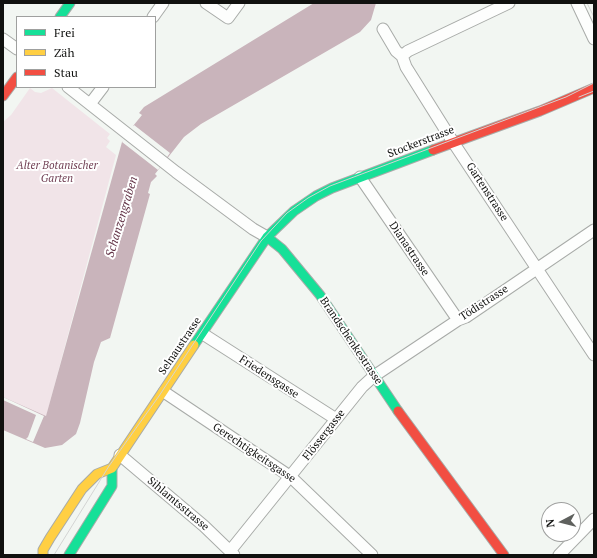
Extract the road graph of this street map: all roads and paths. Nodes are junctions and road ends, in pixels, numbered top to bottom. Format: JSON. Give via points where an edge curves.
{"nodes":[{"id":1,"x":70,"y":3,"type":"edge"},
{"id":2,"x":163,"y":3,"type":"edge"},
{"id":3,"x":206,"y":3,"type":"edge"},
{"id":4,"x":239,"y":3,"type":"edge"},
{"id":5,"x":509,"y":3,"type":"edge"},
{"id":6,"x":577,"y":3,"type":"edge"},
{"id":7,"x":61,"y":16,"type":"edge"},
{"id":8,"x":154,"y":16,"type":"edge"},
{"id":9,"x":383,"y":29,"type":"dead end"},
{"id":10,"x":3,"y":38,"type":"edge"},
{"id":11,"x":594,"y":39,"type":"edge"},
{"id":12,"x":16,"y":48,"type":"edge"},
{"id":13,"x":402,"y":56,"type":"junction"},
{"id":14,"x":16,"y":78,"type":"edge"},
{"id":15,"x":69,"y":88,"type":"edge"},
{"id":16,"x":102,"y":88,"type":"edge"},
{"id":17,"x":594,"y":88,"type":"edge"},
{"id":18,"x":3,"y":96,"type":"edge"},
{"id":19,"x":90,"y":104,"type":"junction"},
{"id":20,"x":453,"y":142,"type":"junction"},
{"id":21,"x":360,"y":177,"type":"junction"},
{"id":22,"x":594,"y":230,"type":"edge"},
{"id":23,"x":268,"y":237,"type":"junction"},
{"id":24,"x":537,"y":268,"type":"junction"},
{"id":25,"x":458,"y":320,"type":"junction"},
{"id":26,"x":203,"y":334,"type":"junction"},
{"id":27,"x":594,"y":356,"type":"edge"},
{"id":28,"x":374,"y":376,"type":"junction"},
{"id":29,"x":164,"y":392,"type":"junction"},
{"id":30,"x":336,"y":419,"type":"junction"},
{"id":31,"x":120,"y":455,"type":"junction"},
{"id":32,"x":112,"y":468,"type":"junction"},
{"id":33,"x":291,"y":477,"type":"junction"},
{"id":34,"x":594,"y":519,"type":"edge"},
{"id":35,"x":232,"y":553,"type":"edge"},
{"id":36,"x":43,"y":555,"type":"edge"},
{"id":37,"x":69,"y":555,"type":"edge"},
{"id":38,"x":372,"y":555,"type":"edge"},
{"id":39,"x":504,"y":555,"type":"edge"},
{"id":40,"x":559,"y":555,"type":"edge"}],
"edges":[{"from":1,"to":7,"type":"street"},
{"from":2,"to":8,"type":"street"},
{"from":3,"to":4,"type":"street","via":[[228,18]]},
{"from":5,"to":13,"type":"street"},
{"from":6,"to":11,"type":"street"},
{"from":9,"to":13,"type":"street","name":"Gartenstrasse","via":[[396,52]]},
{"from":10,"to":12,"type":"street"},
{"from":13,"to":20,"type":"street","name":"Gartenstrasse","via":[[406,67]]},
{"from":14,"to":18,"type":"street"},
{"from":15,"to":19,"type":"street","name":"Brandschenkestrasse"},
{"from":16,"to":19,"type":"street"},
{"from":17,"to":20,"type":"street","name":"Stockerstrasse","via":[[540,111]]},
{"from":19,"to":23,"type":"street","name":"Brandschenkestrasse","via":[[252,229]]},
{"from":20,"to":21,"type":"street","name":"Stockerstrasse"},
{"from":20,"to":24,"type":"street","name":"Gartenstrasse"},
{"from":21,"to":23,"type":"street","name":"Stockerstrasse","via":[[332,188],[305,203]]},
{"from":21,"to":25,"type":"street","name":"Dianastrasse"},
{"from":22,"to":24,"type":"street","name":"Tödistrasse"},
{"from":23,"to":26,"type":"street","name":"Selnaustrasse"},
{"from":23,"to":28,"type":"street","name":"Brandschenkestrasse","via":[[300,269]]},
{"from":24,"to":25,"type":"street","name":"Tödistrasse"},
{"from":24,"to":27,"type":"street","name":"Gartenstrasse"},
{"from":25,"to":28,"type":"street","name":"Tödistrasse"},
{"from":26,"to":29,"type":"street","name":"Selnaustrasse"},
{"from":26,"to":30,"type":"street","name":"Friedensgasse"},
{"from":28,"to":30,"type":"street","name":"Flössergasse"},
{"from":28,"to":39,"type":"street","name":"Brandschenkestrasse"},
{"from":29,"to":31,"type":"street","name":"Selnaustrasse"},
{"from":29,"to":33,"type":"street","name":"Gerechtigkeitsgasse"},
{"from":30,"to":33,"type":"street","name":"Flössergasse"},
{"from":31,"to":32,"type":"street","name":"Selnaustrasse"},
{"from":31,"to":35,"type":"street","name":"Sihlamtsstrasse","via":[[184,508]]},
{"from":32,"to":36,"type":"street","via":[[97,474],[82,489],[50,538]]},
{"from":32,"to":37,"type":"street","name":"Selnaustrasse","via":[[112,486]]},
{"from":33,"to":35,"type":"street","name":"Flössergasse"},
{"from":33,"to":38,"type":"street","name":"Gerechtigkeitsgasse"},
{"from":34,"to":40,"type":"street"}]}
